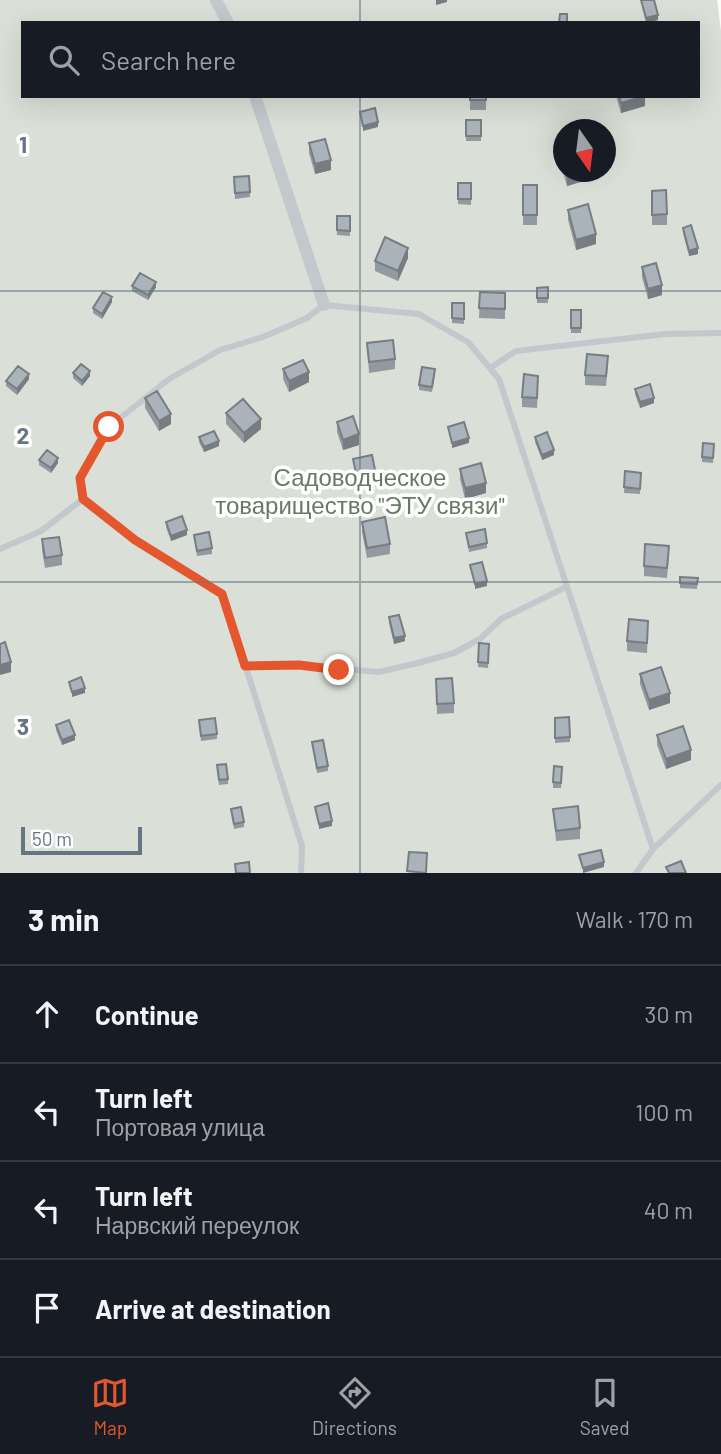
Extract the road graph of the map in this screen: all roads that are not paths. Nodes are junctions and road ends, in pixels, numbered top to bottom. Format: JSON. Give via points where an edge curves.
{"nodes":[{"id":1,"x":216,"y":0,"type":"edge"},
{"id":2,"x":227,"y":21,"type":"edge"},
{"id":3,"x":256,"y":98,"type":"edge"},
{"id":4,"x":324,"y":305,"type":"junction"},
{"id":5,"x":721,"y":333,"type":"edge"},
{"id":6,"x":490,"y":368,"type":"junction"},
{"id":7,"x":83,"y":499,"type":"junction"},
{"id":8,"x":0,"y":549,"type":"edge"},
{"id":9,"x":566,"y":587,"type":"junction"},
{"id":10,"x":245,"y":666,"type":"junction"},
{"id":11,"x":721,"y":785,"type":"edge"},
{"id":12,"x":653,"y":849,"type":"junction"},
{"id":13,"x":301,"y":873,"type":"edge"},
{"id":14,"x":636,"y":873,"type":"edge"}],
"edges":[{"from":1,"to":2,"type":"street"},
{"from":3,"to":4,"type":"street"},
{"from":4,"to":6,"type":"lane","via":[[419,314],[468,342]]},
{"from":4,"to":7,"type":"lane","via":[[307,318],[220,350],[169,379],[109,427],[80,478]]},
{"from":5,"to":6,"type":"lane","via":[[665,334],[516,352]]},
{"from":6,"to":9,"type":"lane","via":[[499,379]]},
{"from":7,"to":8,"type":"lane","via":[[41,531]]},
{"from":7,"to":10,"type":"lane","via":[[135,540],[222,594]]},
{"from":9,"to":10,"type":"lane","via":[[501,619],[480,639],[454,653],[418,663],[379,672]]},
{"from":9,"to":12,"type":"lane"},
{"from":10,"to":13,"type":"lane","via":[[302,846]]},
{"from":11,"to":12,"type":"lane"},
{"from":12,"to":14,"type":"lane"}]}
